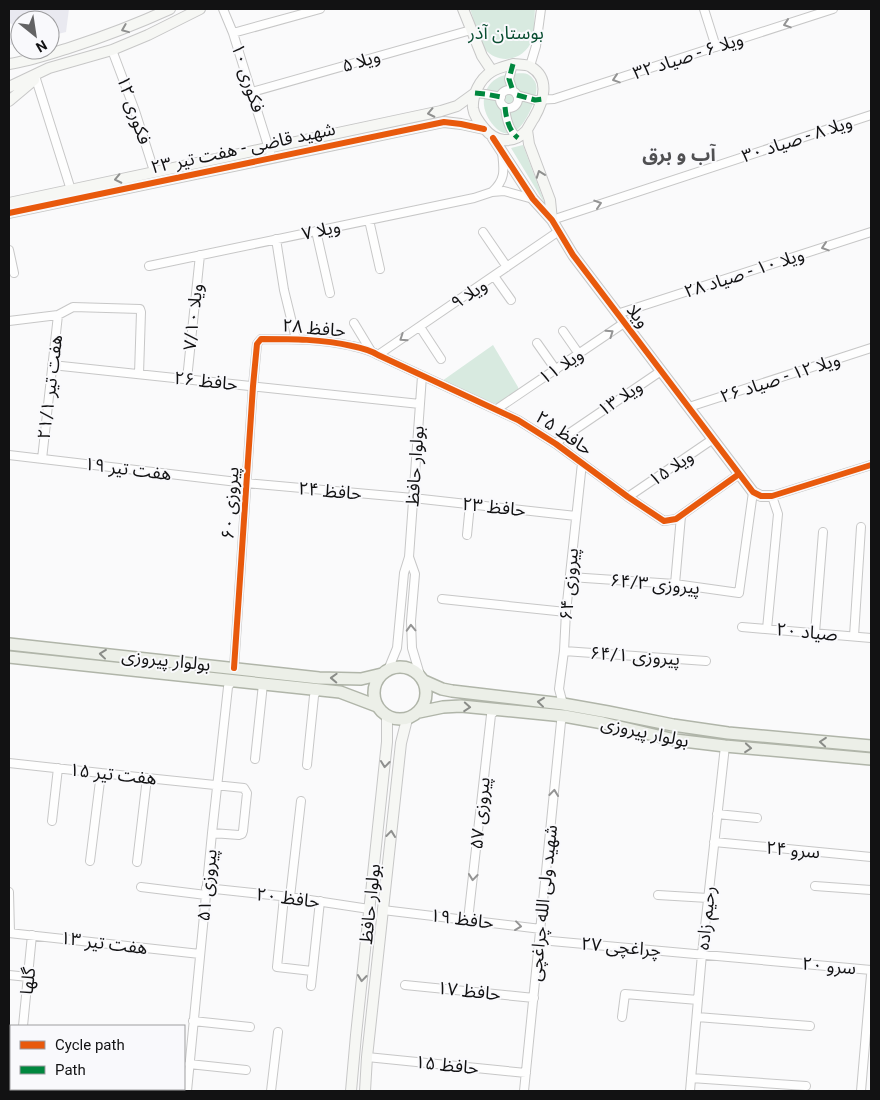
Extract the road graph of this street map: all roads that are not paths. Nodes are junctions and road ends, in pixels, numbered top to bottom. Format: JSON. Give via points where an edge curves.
{"nodes":[{"id":1,"x":170,"y":9,"type":"edge"},
{"id":2,"x":200,"y":9,"type":"edge"},
{"id":3,"x":223,"y":9,"type":"edge"},
{"id":4,"x":320,"y":9,"type":"edge"},
{"id":5,"x":463,"y":9,"type":"edge"},
{"id":6,"x":547,"y":9,"type":"edge"},
{"id":7,"x":704,"y":9,"type":"edge"},
{"id":8,"x":833,"y":9,"type":"edge"},
{"id":9,"x":816,"y":11,"type":"edge"},
{"id":10,"x":541,"y":12,"type":"edge"},
{"id":11,"x":470,"y":30,"type":"junction"},
{"id":12,"x":233,"y":33,"type":"junction"},
{"id":13,"x":716,"y":47,"type":"junction"},
{"id":14,"x":112,"y":50,"type":"junction"},
{"id":15,"x":9,"y":64,"type":"edge"},
{"id":16,"x":513,"y":64,"type":"junction"},
{"id":17,"x":530,"y":66,"type":"junction"},
{"id":18,"x":49,"y":68,"type":"junction"},
{"id":19,"x":492,"y":71,"type":"junction"},
{"id":20,"x":36,"y":79,"type":"junction"},
{"id":21,"x":9,"y":88,"type":"edge"},
{"id":22,"x":252,"y":92,"type":"junction"},
{"id":23,"x":515,"y":93,"type":"junction"},
{"id":24,"x":475,"y":94,"type":"junction"},
{"id":25,"x":501,"y":97,"type":"junction"},
{"id":26,"x":543,"y":99,"type":"junction"},
{"id":27,"x":9,"y":101,"type":"edge"},
{"id":28,"x":505,"y":107,"type":"junction"},
{"id":29,"x":871,"y":115,"type":"edge"},
{"id":30,"x":484,"y":129,"type":"junction"},
{"id":31,"x":527,"y":130,"type":"junction"},
{"id":32,"x":493,"y":138,"type":"junction"},
{"id":33,"x":518,"y":138,"type":"junction"},
{"id":34,"x":501,"y":150,"type":"junction"},
{"id":35,"x":271,"y":153,"type":"junction"},
{"id":36,"x":154,"y":171,"type":"junction"},
{"id":37,"x":71,"y":190,"type":"junction"},
{"id":38,"x":492,"y":192,"type":"junction"},
{"id":39,"x":533,"y":199,"type":"junction"},
{"id":40,"x":9,"y":203,"type":"edge"},
{"id":41,"x":9,"y":213,"type":"edge"},
{"id":42,"x":369,"y":220,"type":"junction"},
{"id":43,"x":552,"y":220,"type":"junction"},
{"id":44,"x":316,"y":231,"type":"junction"},
{"id":45,"x":483,"y":232,"type":"dead end"},
{"id":46,"x":559,"y":232,"type":"junction"},
{"id":47,"x":871,"y":232,"type":"edge"},
{"id":48,"x":276,"y":239,"type":"junction"},
{"id":49,"x":9,"y":250,"type":"edge"},
{"id":50,"x":200,"y":255,"type":"junction"},
{"id":51,"x":149,"y":266,"type":"dead end"},
{"id":52,"x":507,"y":267,"type":"junction"},
{"id":53,"x":380,"y":269,"type":"dead end"},
{"id":54,"x":14,"y":273,"type":"dead end"},
{"id":55,"x":494,"y":276,"type":"junction"},
{"id":56,"x":330,"y":293,"type":"dead end"},
{"id":57,"x":511,"y":300,"type":"dead end"},
{"id":58,"x":617,"y":314,"type":"junction"},
{"id":59,"x":58,"y":315,"type":"junction"},
{"id":60,"x":9,"y":321,"type":"edge"},
{"id":61,"x":354,"y":322,"type":"dead end"},
{"id":62,"x":624,"y":323,"type":"junction"},
{"id":63,"x":420,"y":327,"type":"junction"},
{"id":64,"x":562,"y":331,"type":"dead end"},
{"id":65,"x":296,"y":338,"type":"junction"},
{"id":66,"x":259,"y":342,"type":"joint"},
{"id":67,"x":537,"y":342,"type":"dead end"},
{"id":68,"x":871,"y":348,"type":"edge"},
{"id":69,"x":370,"y":351,"type":"junction"},
{"id":70,"x":579,"y":354,"type":"junction"},
{"id":71,"x":378,"y":356,"type":"junction"},
{"id":72,"x":442,"y":359,"type":"dead end"},
{"id":73,"x":52,"y":365,"type":"junction"},
{"id":74,"x":556,"y":370,"type":"junction"},
{"id":75,"x":661,"y":371,"type":"junction"},
{"id":76,"x":139,"y":374,"type":"junction"},
{"id":77,"x":422,"y":376,"type":"junction"},
{"id":78,"x":187,"y":379,"type":"junction"},
{"id":79,"x":253,"y":386,"type":"junction"},
{"id":80,"x":420,"y":404,"type":"junction"},
{"id":81,"x":690,"y":408,"type":"junction"},
{"id":82,"x":497,"y":409,"type":"junction"},
{"id":83,"x":714,"y":439,"type":"junction"},
{"id":84,"x":556,"y":444,"type":"junction"},
{"id":85,"x":9,"y":455,"type":"edge"},
{"id":86,"x":42,"y":459,"type":"junction"},
{"id":87,"x":582,"y":463,"type":"junction"},
{"id":88,"x":871,"y":465,"type":"edge"},
{"id":89,"x":740,"y":474,"type":"junction"},
{"id":90,"x":246,"y":483,"type":"junction"},
{"id":91,"x":753,"y":492,"type":"junction"},
{"id":92,"x":772,"y":496,"type":"junction"},
{"id":93,"x":628,"y":497,"type":"junction"},
{"id":94,"x":413,"y":498,"type":"junction"},
{"id":95,"x":470,"y":504,"type":"junction"},
{"id":96,"x":576,"y":516,"type":"junction"},
{"id":97,"x":682,"y":516,"type":"junction"},
{"id":98,"x":861,"y":527,"type":"dead end"},
{"id":99,"x":822,"y":532,"type":"dead end"},
{"id":100,"x":467,"y":535,"type":"dead end"},
{"id":101,"x":409,"y":557,"type":"junction"},
{"id":102,"x":570,"y":577,"type":"junction"},
{"id":103,"x":675,"y":584,"type":"junction"},
{"id":104,"x":442,"y":599,"type":"dead end"},
{"id":105,"x":566,"y":612,"type":"junction"},
{"id":106,"x":742,"y":627,"type":"dead end"},
{"id":107,"x":767,"y":629,"type":"junction"},
{"id":108,"x":815,"y":633,"type":"junction"},
{"id":109,"x":854,"y":636,"type":"junction"},
{"id":110,"x":871,"y":638,"type":"edge"},
{"id":111,"x":9,"y":644,"type":"edge"},
{"id":112,"x":564,"y":651,"type":"junction"},
{"id":113,"x":9,"y":657,"type":"edge"},
{"id":114,"x":706,"y":661,"type":"dead end"},
{"id":115,"x":234,"y":668,"type":"junction"},
{"id":116,"x":385,"y":672,"type":"junction"},
{"id":117,"x":422,"y":678,"type":"junction"},
{"id":118,"x":232,"y":681,"type":"junction"},
{"id":119,"x":263,"y":684,"type":"junction"},
{"id":120,"x":317,"y":690,"type":"junction"},
{"id":121,"x":377,"y":706,"type":"junction"},
{"id":122,"x":497,"y":710,"type":"junction"},
{"id":123,"x":564,"y":710,"type":"junction"},
{"id":124,"x":419,"y":712,"type":"junction"},
{"id":125,"x":387,"y":716,"type":"junction"},
{"id":126,"x":406,"y":719,"type":"junction"},
{"id":127,"x":725,"y":746,"type":"junction"},
{"id":128,"x":871,"y":746,"type":"edge"},
{"id":129,"x":255,"y":759,"type":"dead end"},
{"id":130,"x":871,"y":759,"type":"edge"},
{"id":131,"x":9,"y":763,"type":"edge"},
{"id":132,"x":307,"y":765,"type":"dead end"},
{"id":133,"x":58,"y":768,"type":"junction"},
{"id":134,"x":100,"y":773,"type":"junction"},
{"id":135,"x":147,"y":778,"type":"junction"},
{"id":136,"x":217,"y":785,"type":"junction"},
{"id":137,"x":301,"y":801,"type":"dead end"},
{"id":138,"x":717,"y":814,"type":"junction"},
{"id":139,"x":757,"y":818,"type":"dead end"},
{"id":140,"x":52,"y":821,"type":"dead end"},
{"id":141,"x":212,"y":833,"type":"junction"},
{"id":142,"x":714,"y":842,"type":"junction"},
{"id":143,"x":871,"y":857,"type":"edge"},
{"id":144,"x":90,"y":861,"type":"dead end"},
{"id":145,"x":137,"y":862,"type":"dead end"},
{"id":146,"x":815,"y":886,"type":"dead end"},
{"id":147,"x":141,"y":887,"type":"dead end"},
{"id":148,"x":871,"y":890,"type":"edge"},
{"id":149,"x":9,"y":892,"type":"edge"},
{"id":150,"x":206,"y":892,"type":"junction"},
{"id":151,"x":658,"y":895,"type":"dead end"},
{"id":152,"x":287,"y":897,"type":"junction"},
{"id":153,"x":708,"y":898,"type":"junction"},
{"id":154,"x":320,"y":902,"type":"junction"},
{"id":155,"x":369,"y":909,"type":"junction"},
{"id":156,"x":383,"y":910,"type":"junction"},
{"id":157,"x":468,"y":920,"type":"junction"},
{"id":158,"x":541,"y":929,"type":"junction"},
{"id":159,"x":9,"y":933,"type":"edge"},
{"id":160,"x":32,"y":935,"type":"junction"},
{"id":161,"x":540,"y":940,"type":"junction"},
{"id":162,"x":200,"y":954,"type":"junction"},
{"id":163,"x":702,"y":954,"type":"junction"},
{"id":164,"x":787,"y":962,"type":"joint"},
{"id":165,"x":871,"y":970,"type":"edge"},
{"id":166,"x":312,"y":971,"type":"junction"},
{"id":167,"x":9,"y":975,"type":"edge"},
{"id":168,"x":871,"y":975,"type":"edge"},
{"id":169,"x":28,"y":977,"type":"junction"},
{"id":170,"x":404,"y":985,"type":"dead end"},
{"id":171,"x":311,"y":986,"type":"dead end"},
{"id":172,"x":534,"y":998,"type":"junction"},
{"id":173,"x":698,"y":1000,"type":"junction"},
{"id":174,"x":622,"y":1017,"type":"dead end"},
{"id":175,"x":696,"y":1017,"type":"junction"},
{"id":176,"x":194,"y":1021,"type":"junction"},
{"id":177,"x":23,"y":1025,"type":"edge"},
{"id":178,"x":810,"y":1026,"type":"dead end"},
{"id":179,"x":250,"y":1027,"type":"dead end"},
{"id":180,"x":278,"y":1032,"type":"dead end"},
{"id":181,"x":367,"y":1057,"type":"junction"},
{"id":182,"x":189,"y":1064,"type":"junction"},
{"id":183,"x":867,"y":1064,"type":"edge"},
{"id":184,"x":246,"y":1070,"type":"dead end"},
{"id":185,"x":526,"y":1073,"type":"junction"},
{"id":186,"x":691,"y":1078,"type":"junction"},
{"id":187,"x":806,"y":1086,"type":"dead end"},
{"id":188,"x":15,"y":1090,"type":"edge"},
{"id":189,"x":9,"y":1091,"type":"edge"},
{"id":190,"x":187,"y":1091,"type":"edge"},
{"id":191,"x":271,"y":1091,"type":"edge"},
{"id":192,"x":352,"y":1091,"type":"edge"},
{"id":193,"x":365,"y":1091,"type":"edge"},
{"id":194,"x":524,"y":1091,"type":"edge"},
{"id":195,"x":690,"y":1091,"type":"edge"},
{"id":196,"x":861,"y":1091,"type":"edge"}],
"edges":[{"from":1,"to":15,"type":"street","one_way":true,"via":[[107,36]]},
{"from":2,"to":14,"type":"street"},
{"from":3,"to":12,"type":"street","name":"فکوری ۱۰"},
{"from":4,"to":12,"type":"street"},
{"from":5,"to":11,"type":"street"},
{"from":6,"to":10,"type":"street"},
{"from":7,"to":13,"type":"street"},
{"from":8,"to":9,"type":"street","name":"ویلا ۶ - صیاد ۳۲"},
{"from":9,"to":13,"type":"street","name":"ویلا ۶ - صیاد ۳۲","one_way":true},
{"from":10,"to":17,"type":"street"},
{"from":11,"to":19,"type":"street"},
{"from":11,"to":22,"type":"street","name":"ویلا ۵"},
{"from":12,"to":22,"type":"street","name":"فکوری ۱۰"},
{"from":13,"to":26,"type":"street","name":"ویلا ۶ - صیاد ۳۲","one_way":true,"via":[[554,99]]},
{"from":14,"to":18,"type":"street"},
{"from":14,"to":36,"type":"street","name":"فکوری ۱۲"},
{"from":16,"to":17,"type":"street"},
{"from":16,"to":19,"type":"street"},
{"from":16,"to":23,"type":"street","via":[[509,79]]},
{"from":17,"to":26,"type":"street","via":[[543,81]]},
{"from":18,"to":20,"type":"street"},
{"from":18,"to":21,"type":"street"},
{"from":19,"to":24,"type":"street","via":[[482,80]]},
{"from":20,"to":27,"type":"street"},
{"from":20,"to":37,"type":"street"},
{"from":22,"to":35,"type":"street","name":"فکوری ۱۰"},
{"from":23,"to":25,"type":"street","via":[[507,91]]},
{"from":23,"to":26,"type":"street","via":[[535,100]]},
{"from":23,"to":28,"type":"street","via":[[518,102],[510,108]]},
{"from":24,"to":25,"type":"street"},
{"from":24,"to":30,"type":"street","via":[[473,108]]},
{"from":24,"to":35,"type":"street","name":"شهید قاضی - هفت تیر ۲۳","one_way":true,"via":[[457,106],[441,111]]},
{"from":25,"to":28,"type":"street"},
{"from":26,"to":31,"type":"street"},
{"from":28,"to":33,"type":"street","via":[[512,134]]},
{"from":43,"to":29,"type":"street","name":"ویلا ۸ - صیاد ۳۰","one_way":true},
{"from":30,"to":32,"type":"street","name":"ویلا"},
{"from":30,"to":35,"type":"street","name":"شهید قاضی - هفت تیر ۲۳","via":[[444,122]]},
{"from":31,"to":33,"type":"street"},
{"from":43,"to":31,"type":"street","name":"ویلا","one_way":true,"via":[[550,200]]},
{"from":32,"to":33,"type":"street","via":[[506,141]]},
{"from":32,"to":34,"type":"street","name":"ویلا"},
{"from":34,"to":38,"type":"street","via":[[504,172],[498,187]]},
{"from":34,"to":39,"type":"street","name":"ویلا"},
{"from":35,"to":36,"type":"street","name":"شهید قاضی - هفت تیر ۲۳"},
{"from":35,"to":41,"type":"street","name":"شهید قاضی - هفت تیر ۲۳"},
{"from":36,"to":37,"type":"street","name":"شهید قاضی - هفت تیر ۲۳","one_way":true},
{"from":37,"to":40,"type":"street","name":"شهید قاضی - هفت تیر ۲۳"},
{"from":38,"to":39,"type":"street","via":[[504,191]]},
{"from":38,"to":42,"type":"street","name":"ویلا ۷"},
{"from":39,"to":43,"type":"street","name":"ویلا"},
{"from":42,"to":44,"type":"street","name":"ویلا ۷"},
{"from":42,"to":53,"type":"street"},
{"from":43,"to":46,"type":"street","name":"ویلا"},
{"from":44,"to":48,"type":"street","name":"ویلا ۷"},
{"from":44,"to":56,"type":"street"},
{"from":45,"to":52,"type":"street"},
{"from":46,"to":52,"type":"street","name":"ویلا ۹"},
{"from":46,"to":58,"type":"street","name":"ویلا"},
{"from":47,"to":58,"type":"street","name":"ویلا ۱۰ - صیاد ۲۸","one_way":true},
{"from":48,"to":50,"type":"street","name":"ویلا ۷"},
{"from":48,"to":65,"type":"street"},
{"from":49,"to":54,"type":"street"},
{"from":50,"to":51,"type":"street","name":"ویلا ۷"},
{"from":50,"to":78,"type":"street","name":"ویلا ۷/۱۰"},
{"from":52,"to":55,"type":"street","name":"ویلا ۹"},
{"from":55,"to":57,"type":"street"},
{"from":55,"to":63,"type":"street","name":"ویلا ۹"},
{"from":58,"to":62,"type":"street","name":"ویلا"},
{"from":59,"to":60,"type":"street"},
{"from":59,"to":73,"type":"street","name":"هفت تیر ۲۱/۱"},
{"from":59,"to":76,"type":"street","via":[[74,307],[140,310]]},
{"from":61,"to":69,"type":"street"},
{"from":70,"to":62,"type":"street","name":"ویلا ۱۱","one_way":true},
{"from":62,"to":75,"type":"street","name":"ویلا"},
{"from":63,"to":71,"type":"street","name":"ویلا ۹","one_way":true},
{"from":63,"to":72,"type":"street"},
{"from":64,"to":70,"type":"street"},
{"from":65,"to":66,"type":"street","name":"حافظ ۲۸","via":[[262,339]]},
{"from":65,"to":69,"type":"street","name":"حافظ ۲۸","via":[[336,342]]},
{"from":66,"to":79,"type":"street","name":"پیروزی ۶۰"},
{"from":67,"to":74,"type":"street"},
{"from":68,"to":81,"type":"street","name":"ویلا ۱۲ - صیاد ۲۶"},
{"from":69,"to":71,"type":"street","name":"حافظ ۲۸"},
{"from":70,"to":74,"type":"street","name":"ویلا ۱۱"},
{"from":71,"to":77,"type":"street","name":"حافظ ۲۸"},
{"from":73,"to":76,"type":"street","name":"حافظ ۲۶"},
{"from":73,"to":86,"type":"street","name":"هفت تیر ۲۱/۱"},
{"from":74,"to":82,"type":"street","name":"ویلا ۱۱"},
{"from":75,"to":81,"type":"street","name":"ویلا"},
{"from":75,"to":84,"type":"street","name":"ویلا ۱۳"},
{"from":76,"to":78,"type":"street","name":"حافظ ۲۶"},
{"from":77,"to":80,"type":"street","name":"بولوار حافظ"},
{"from":77,"to":82,"type":"street","name":"حافظ ۲۵"},
{"from":78,"to":79,"type":"street","name":"حافظ ۲۶"},
{"from":79,"to":80,"type":"street","name":"حافظ ۲۶"},
{"from":79,"to":90,"type":"street","name":"پیروزی ۶۰"},
{"from":80,"to":94,"type":"street","name":"بولوار حافظ"},
{"from":81,"to":83,"type":"street","name":"ویلا"},
{"from":82,"to":84,"type":"street","name":"حافظ ۲۵"},
{"from":83,"to":89,"type":"street","name":"ویلا"},
{"from":83,"to":93,"type":"street","name":"ویلا ۱۵"},
{"from":84,"to":87,"type":"street","name":"حافظ ۲۵"},
{"from":85,"to":86,"type":"street","name":"هفت تیر ۱۹"},
{"from":86,"to":90,"type":"street","name":"هفت تیر ۱۹"},
{"from":87,"to":93,"type":"street","name":"حافظ ۲۵"},
{"from":87,"to":96,"type":"street","name":"پیروزی ۶۴"},
{"from":88,"to":92,"type":"street"},
{"from":89,"to":91,"type":"street","name":"ویلا"},
{"from":89,"to":97,"type":"street"},
{"from":90,"to":94,"type":"street","name":"حافظ ۲۴"},
{"from":90,"to":115,"type":"street","name":"پیروزی ۶۰"},
{"from":91,"to":92,"type":"street"},
{"from":91,"to":103,"type":"street","name":"پیروزی ۶۴/۳","via":[[740,593]]},
{"from":92,"to":107,"type":"street","via":[[778,514]]},
{"from":93,"to":97,"type":"street","name":"حافظ ۲۵","via":[[664,521]]},
{"from":94,"to":95,"type":"street","name":"حافظ ۲۳"},
{"from":94,"to":101,"type":"street","name":"بولوار حافظ"},
{"from":95,"to":96,"type":"street","name":"حافظ ۲۳"},
{"from":95,"to":100,"type":"street"},
{"from":96,"to":102,"type":"street","name":"پیروزی ۶۴"},
{"from":97,"to":103,"type":"street"},
{"from":98,"to":109,"type":"street"},
{"from":99,"to":108,"type":"street"},
{"from":101,"to":116,"type":"street","via":[[404,573],[397,648]]},
{"from":117,"to":101,"type":"street","one_way":true,"via":[[412,648],[415,574]]},
{"from":102,"to":103,"type":"street","name":"پیروزی ۶۴/۳"},
{"from":102,"to":105,"type":"street","name":"پیروزی ۶۴"},
{"from":104,"to":105,"type":"street"},
{"from":105,"to":112,"type":"street","name":"پیروزی ۶۴"},
{"from":106,"to":107,"type":"street","name":"صیاد ۲۰"},
{"from":107,"to":108,"type":"street","name":"صیاد ۲۰"},
{"from":108,"to":109,"type":"street","name":"صیاد ۲۰"},
{"from":109,"to":110,"type":"street","name":"صیاد ۲۰"},
{"from":115,"to":111,"type":"main road","name":"بولوار پیروزی","one_way":true},
{"from":112,"to":114,"type":"street","name":"پیروزی ۶۴/۱"},
{"from":112,"to":123,"type":"street","name":"پیروزی ۶۴","via":[[559,689]]},
{"from":113,"to":118,"type":"main road","name":"بولوار پیروزی"},
{"from":116,"to":115,"type":"main road","name":"بولوار پیروزی","one_way":true,"via":[[361,679],[319,678]]},
{"from":116,"to":117,"type":"main road","via":[[408,668]]},
{"from":116,"to":121,"type":"main road","via":[[374,693]]},
{"from":123,"to":117,"type":"main road","name":"بولوار پیروزی","one_way":true,"via":[[442,689]]},
{"from":117,"to":124,"type":"main road","via":[[427,694]]},
{"from":118,"to":119,"type":"main road","name":"بولوار پیروزی"},
{"from":118,"to":136,"type":"street","name":"پیروزی ۵۱","via":[[228,687]]},
{"from":119,"to":120,"type":"main road","name":"بولوار پیروزی"},
{"from":119,"to":129,"type":"street"},
{"from":120,"to":121,"type":"main road","name":"بولوار پیروزی","via":[[340,692]]},
{"from":120,"to":132,"type":"street"},
{"from":121,"to":125,"type":"main road"},
{"from":122,"to":123,"type":"main road","name":"بولوار پیروزی"},
{"from":124,"to":122,"type":"main road","name":"بولوار پیروزی","one_way":true,"via":[[461,706]]},
{"from":122,"to":157,"type":"street","name":"پیروزی ۵۷","one_way":true,"via":[[491,715]]},
{"from":123,"to":127,"type":"main road","name":"بولوار پیروزی","via":[[672,740]]},
{"from":128,"to":123,"type":"main road","name":"بولوار پیروزی","one_way":true,"via":[[728,733]]},
{"from":158,"to":123,"type":"street","name":"شهید ولی الله چراغچی","one_way":true},
{"from":124,"to":126,"type":"main road"},
{"from":125,"to":126,"type":"main road"},
{"from":125,"to":155,"type":"street","name":"بولوار حافظ","one_way":true},
{"from":156,"to":126,"type":"street","name":"بولوار حافظ","one_way":true},
{"from":127,"to":130,"type":"main road","name":"بولوار پیروزی","one_way":true},
{"from":127,"to":138,"type":"street","name":"رحیم زاده"},
{"from":131,"to":133,"type":"street","name":"هفت تیر ۱۵"},
{"from":133,"to":134,"type":"street","name":"هفت تیر ۱۵"},
{"from":133,"to":140,"type":"street"},
{"from":134,"to":135,"type":"street","name":"هفت تیر ۱۵"},
{"from":134,"to":144,"type":"street"},
{"from":135,"to":136,"type":"street","name":"هفت تیر ۱۵"},
{"from":135,"to":145,"type":"street"},
{"from":136,"to":141,"type":"street","name":"پیروزی ۵۱"},
{"from":136,"to":141,"type":"street","name":"هفت تیر ۱۵","via":[[244,788],[247,793],[242,834]]},
{"from":137,"to":152,"type":"street"},
{"from":138,"to":139,"type":"street"},
{"from":138,"to":142,"type":"street","name":"رحیم زاده"},
{"from":141,"to":150,"type":"street","name":"پیروزی ۵۱"},
{"from":142,"to":143,"type":"street","name":"سرو ۲۴"},
{"from":142,"to":153,"type":"street","name":"رحیم زاده"},
{"from":146,"to":148,"type":"street"},
{"from":147,"to":150,"type":"street","name":"حافظ ۲۰"},
{"from":149,"to":159,"type":"street"},
{"from":150,"to":152,"type":"street","name":"حافظ ۲۰"},
{"from":150,"to":162,"type":"street","name":"پیروزی ۵۱"},
{"from":151,"to":153,"type":"street"},
{"from":152,"to":154,"type":"street","name":"حافظ ۲۰"},
{"from":152,"to":166,"type":"street","via":[[278,967]]},
{"from":153,"to":163,"type":"street","name":"رحیم زاده"},
{"from":154,"to":155,"type":"street","name":"حافظ ۲۰"},
{"from":154,"to":166,"type":"street"},
{"from":155,"to":192,"type":"street","name":"بولوار حافظ","one_way":true},
{"from":156,"to":157,"type":"street","name":"حافظ ۱۹"},
{"from":156,"to":181,"type":"street","name":"بولوار حافظ"},
{"from":157,"to":158,"type":"street","name":"حافظ ۱۹","one_way":true},
{"from":158,"to":161,"type":"street","name":"شهید ولی الله چراغچی"},
{"from":159,"to":160,"type":"street","name":"هفت تیر ۱۳"},
{"from":160,"to":162,"type":"street","name":"هفت تیر ۱۳"},
{"from":160,"to":169,"type":"street","name":"گلها"},
{"from":161,"to":163,"type":"street","name":"چراغچی ۲۷"},
{"from":161,"to":172,"type":"street","name":"شهید ولی الله چراغچی"},
{"from":162,"to":176,"type":"street","name":"پیروزی ۵۱"},
{"from":163,"to":164,"type":"street","name":"چراغچی ۲۷"},
{"from":163,"to":173,"type":"street","name":"رحیم زاده"},
{"from":164,"to":165,"type":"street","name":"سرو ۲۰"},
{"from":166,"to":171,"type":"street"},
{"from":167,"to":169,"type":"street"},
{"from":168,"to":183,"type":"street"},
{"from":169,"to":177,"type":"street","name":"گلها"},
{"from":170,"to":172,"type":"street","name":"حافظ ۱۷"},
{"from":172,"to":185,"type":"street","name":"شهید ولی الله چراغچی"},
{"from":173,"to":174,"type":"street","via":[[624,994]]},
{"from":173,"to":175,"type":"street","name":"رحیم زاده"},
{"from":175,"to":178,"type":"street"},
{"from":175,"to":186,"type":"street","name":"رحیم زاده"},
{"from":176,"to":179,"type":"street"},
{"from":176,"to":182,"type":"street","name":"پیروزی ۵۱"},
{"from":180,"to":191,"type":"street"},
{"from":181,"to":185,"type":"street","name":"حافظ ۱۵"},
{"from":181,"to":193,"type":"street","name":"بولوار حافظ"},
{"from":182,"to":184,"type":"street"},
{"from":182,"to":190,"type":"street","name":"پیروزی ۵۱"},
{"from":183,"to":196,"type":"street"},
{"from":185,"to":194,"type":"street","name":"شهید ولی الله چراغچی"},
{"from":186,"to":187,"type":"street"},
{"from":186,"to":195,"type":"street","name":"رحیم زاده"},
{"from":188,"to":189,"type":"street"}]}
